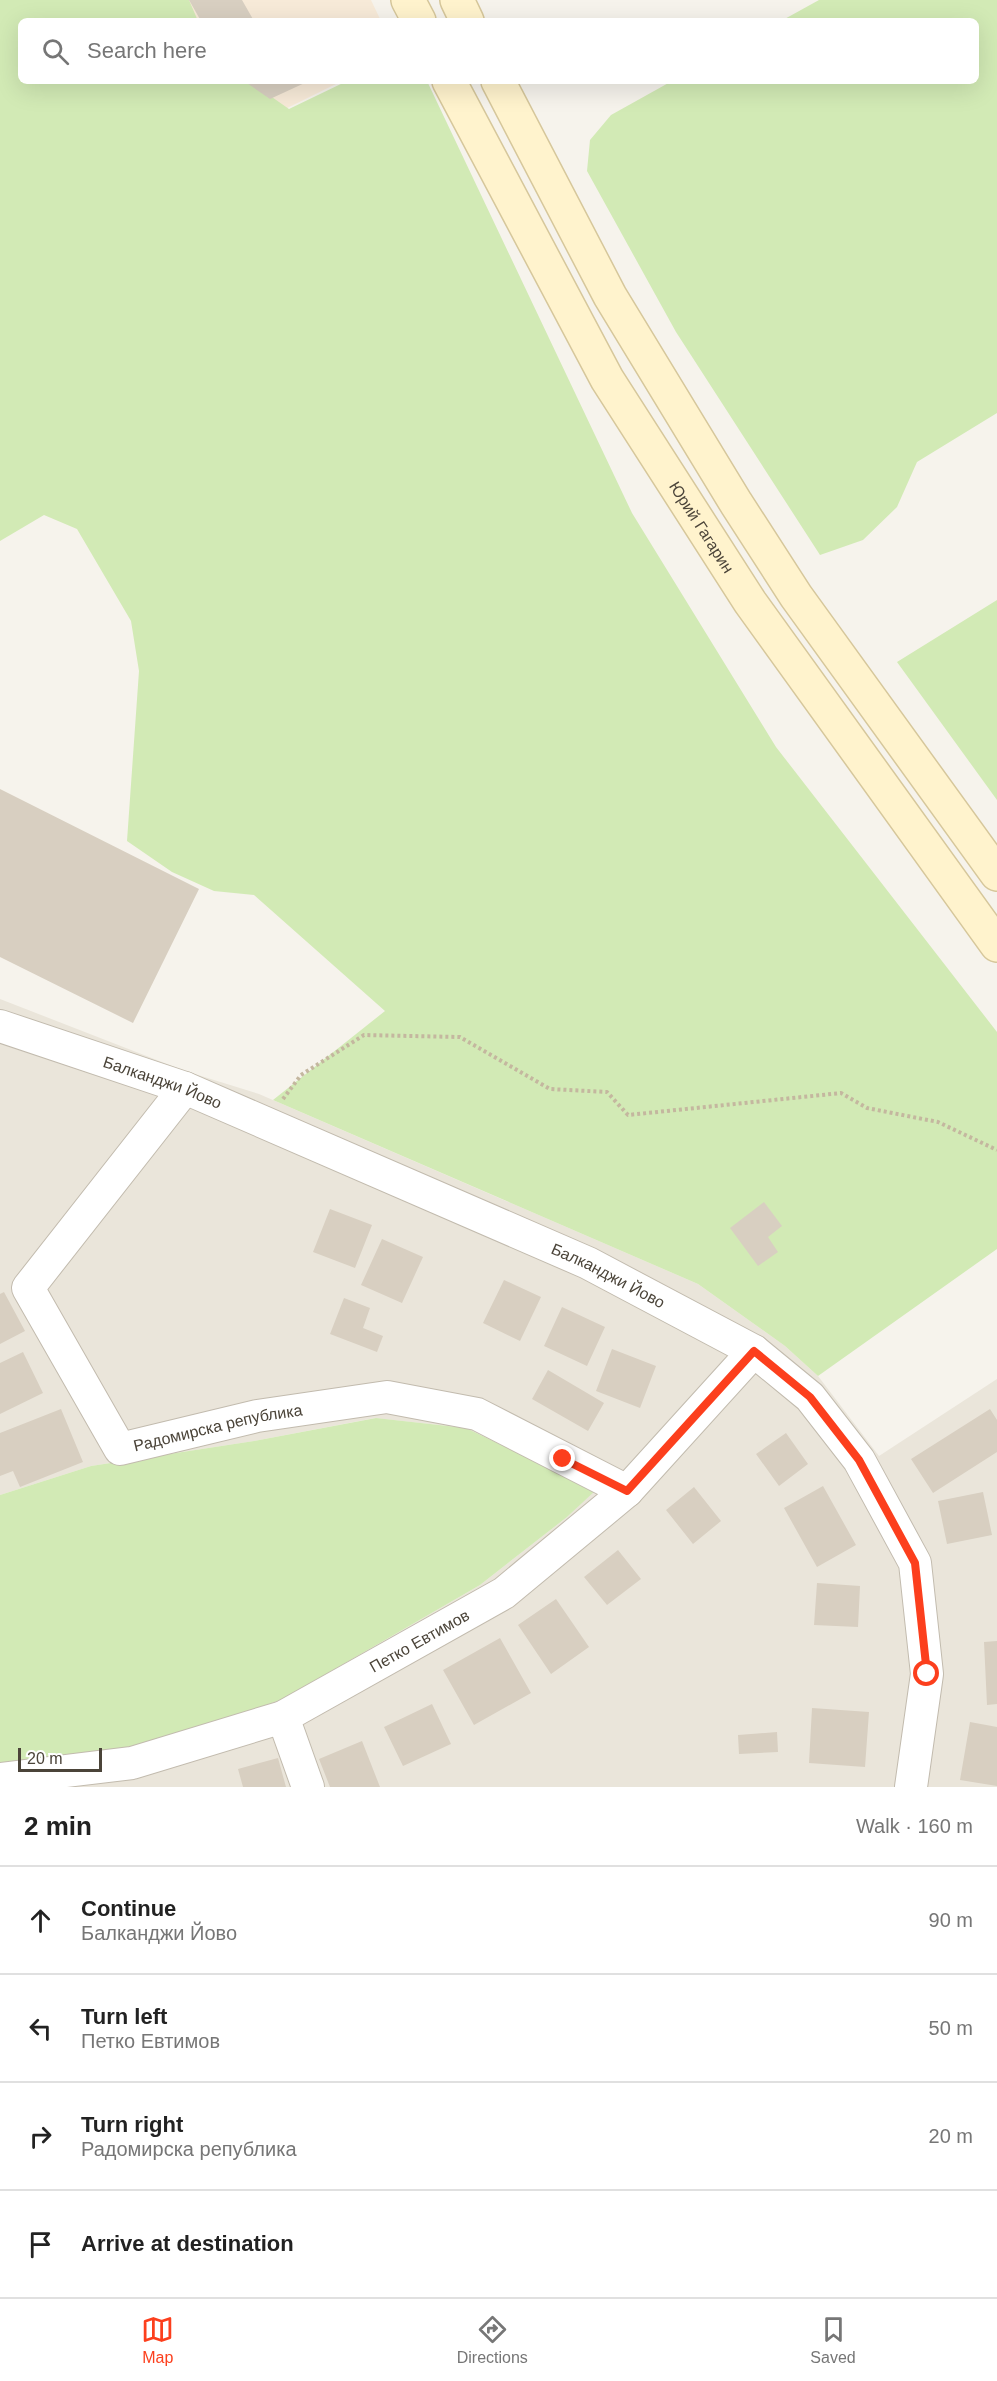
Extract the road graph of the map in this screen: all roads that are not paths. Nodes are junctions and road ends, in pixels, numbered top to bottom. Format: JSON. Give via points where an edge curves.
{"nodes":[{"id":1,"x":408,"y":0,"type":"edge"},
{"id":2,"x":457,"y":0,"type":"edge"},
{"id":3,"x":417,"y":18,"type":"edge"},
{"id":4,"x":466,"y":18,"type":"edge"},
{"id":5,"x":451,"y":84,"type":"edge"},
{"id":6,"x":500,"y":84,"type":"edge"},
{"id":7,"x":997,"y":874,"type":"edge"},
{"id":8,"x":997,"y":945,"type":"edge"},
{"id":9,"x":0,"y":1026,"type":"edge"},
{"id":10,"x":184,"y":1088,"type":"junction"},
{"id":11,"x":754,"y":1351,"type":"junction"},
{"id":12,"x":627,"y":1491,"type":"junction"},
{"id":13,"x":282,"y":1717,"type":"junction"},
{"id":14,"x":0,"y":1779,"type":"edge"},
{"id":15,"x":308,"y":1787,"type":"edge"},
{"id":16,"x":911,"y":1787,"type":"edge"}],
"edges":[{"from":1,"to":3,"type":"street"},
{"from":2,"to":4,"type":"street"},
{"from":5,"to":8,"type":"street","name":"Юрий Гагарин","via":[[607,379],[750,602]]},
{"from":6,"to":7,"type":"street","via":[[610,296],[736,503],[796,596]]},
{"from":9,"to":10,"type":"street","name":"Балканджи Йово"},
{"from":10,"to":11,"type":"street","name":"Балканджи Йово","via":[[588,1263]]},
{"from":10,"to":12,"type":"street","name":"Радомирска република","via":[[28,1288],[120,1449],[257,1416],[387,1397],[477,1414]]},
{"from":11,"to":12,"type":"street","name":"Петко Евтимов"},
{"from":11,"to":16,"type":"street","name":"Балканджи Йово","via":[[810,1397],[859,1460],[915,1563],[927,1674]]},
{"from":12,"to":13,"type":"street","name":"Петко Евтимов","via":[[504,1593]]},
{"from":13,"to":14,"type":"street","name":"Петко Евтимов","via":[[132,1763]]},
{"from":13,"to":15,"type":"street"}]}
